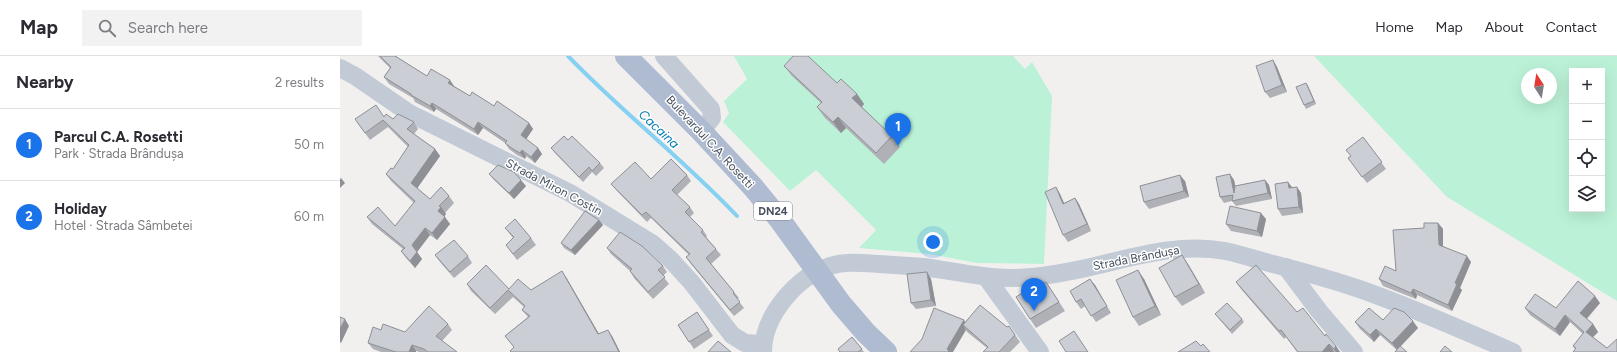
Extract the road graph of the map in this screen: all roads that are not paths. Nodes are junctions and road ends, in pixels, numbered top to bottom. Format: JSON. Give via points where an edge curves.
{"nodes":[{"id":1,"x":626,"y":56,"type":"edge"},
{"id":2,"x":664,"y":56,"type":"edge"},
{"id":3,"x":340,"y":68,"type":"edge"},
{"id":4,"x":702,"y":131,"type":"junction"},
{"id":5,"x":1286,"y":267,"type":"junction"},
{"id":6,"x":816,"y":271,"type":"junction"},
{"id":7,"x":986,"y":277,"type":"junction"},
{"id":8,"x":763,"y":348,"type":"edge"},
{"id":9,"x":886,"y":352,"type":"edge"},
{"id":10,"x":1040,"y":352,"type":"edge"},
{"id":11,"x":1354,"y":352,"type":"edge"},
{"id":12,"x":1512,"y":352,"type":"edge"}],
"edges":[{"from":1,"to":4,"type":"main road","name":"Bulevardul C.A. Rosetti","number":"DN24"},
{"from":2,"to":4,"type":"street","via":[[711,109],[712,118]]},
{"from":3,"to":8,"type":"street","name":"Strada Miron Costin","via":[[409,113],[570,193],[653,244],[692,283],[732,335],[745,343]]},
{"from":4,"to":6,"type":"main road","name":"Bulevardul C.A. Rosetti","number":"DN24","via":[[780,220]]},
{"from":5,"to":7,"type":"street","name":"Strada Brândușa","via":[[1225,251],[1187,248],[1136,255],[1098,266],[1044,276]]},
{"from":5,"to":11,"type":"street"},
{"from":5,"to":12,"type":"street","name":"Strada Brândușa","via":[[1376,295]]},
{"from":6,"to":7,"type":"street","name":"Strada Brândușa","via":[[841,263],[862,263],[923,267]]},
{"from":6,"to":8,"type":"street","name":"Strada Brândușa","via":[[797,285],[784,300],[773,316]]},
{"from":6,"to":9,"type":"main road","number":"DN24","via":[[846,310]]},
{"from":7,"to":10,"type":"street"}]}
